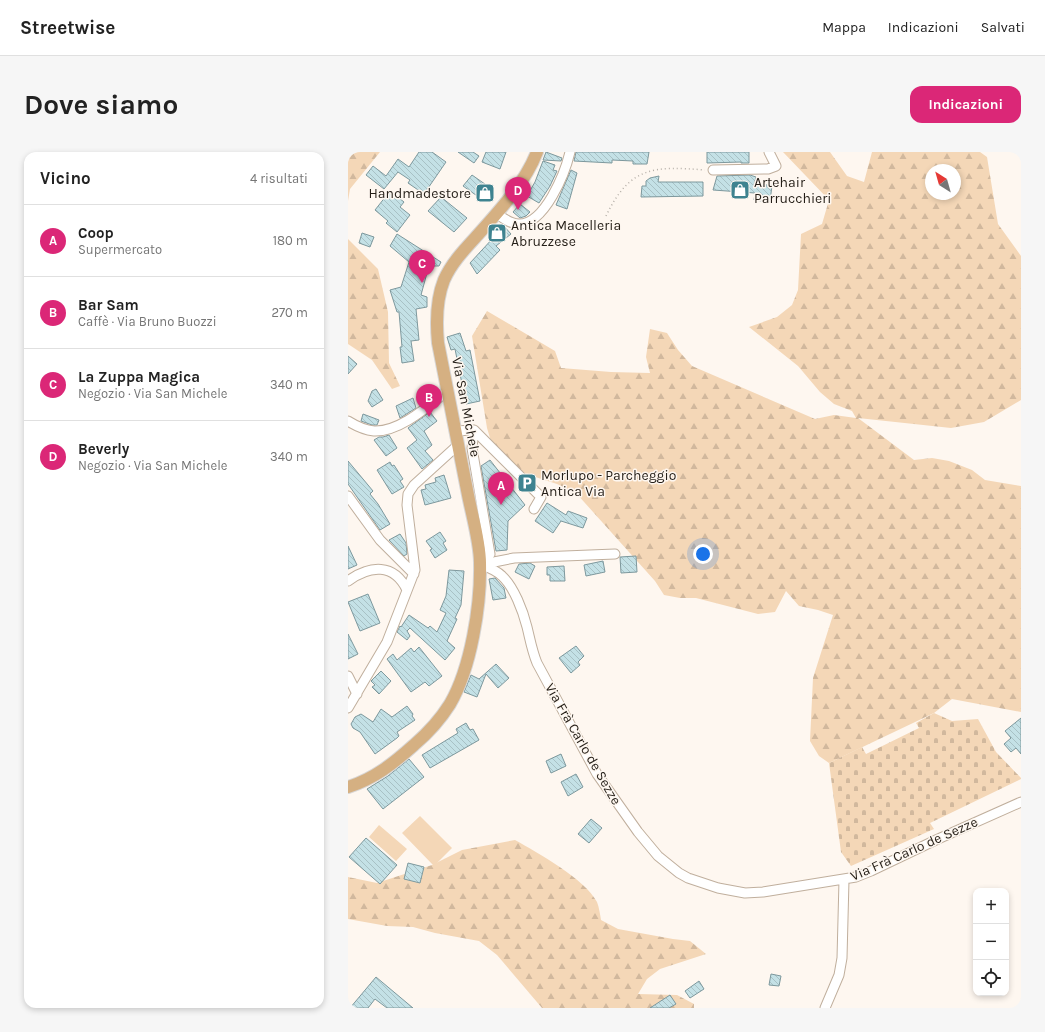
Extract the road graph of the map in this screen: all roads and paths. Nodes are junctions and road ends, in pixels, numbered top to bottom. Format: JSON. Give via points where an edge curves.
{"nodes":[{"id":1,"x":537,"y":152,"type":"edge"},
{"id":2,"x":570,"y":152,"type":"edge"},
{"id":3,"x":769,"y":152,"type":"edge"},
{"id":4,"x":713,"y":170,"type":"joint"},
{"id":5,"x":496,"y":213,"type":"junction"},
{"id":6,"x":606,"y":216,"type":"dead end"},
{"id":7,"x":447,"y":391,"type":"junction"},
{"id":8,"x":348,"y":421,"type":"edge"},
{"id":9,"x":455,"y":430,"type":"junction"},
{"id":10,"x":474,"y":430,"type":"junction"},
{"id":11,"x":458,"y":445,"type":"junction"},
{"id":12,"x":348,"y":496,"type":"edge"},
{"id":13,"x":534,"y":509,"type":"dead end"},
{"id":14,"x":615,"y":554,"type":"dead end"},
{"id":15,"x":480,"y":561,"type":"junction"},
{"id":16,"x":414,"y":574,"type":"junction"},
{"id":17,"x":348,"y":582,"type":"edge"},
{"id":18,"x":407,"y":590,"type":"junction"},
{"id":19,"x":348,"y":676,"type":"edge"},
{"id":20,"x":357,"y":694,"type":"junction"},
{"id":21,"x":348,"y":708,"type":"edge"},
{"id":22,"x":348,"y":787,"type":"edge"},
{"id":23,"x":1021,"y":802,"type":"edge"},
{"id":24,"x":844,"y":880,"type":"junction"},
{"id":25,"x":825,"y":1008,"type":"edge"}],
"edges":[{"from":1,"to":5,"type":"main road","name":"Via San Michele","via":[[526,173]]},
{"from":2,"to":5,"type":"street","via":[[557,185],[534,218],[516,224]]},
{"from":3,"to":4,"type":"street","via":[[776,166],[768,169]]},
{"from":4,"to":6,"type":"path","via":[[681,168],[642,174],[631,180],[618,193]]},
{"from":5,"to":7,"type":"main road","name":"Via San Michele","via":[[450,268],[440,293],[438,343]]},
{"from":7,"to":8,"type":"street","via":[[415,416],[386,429],[367,430]]},
{"from":7,"to":9,"type":"main road","name":"Via San Michele"},
{"from":9,"to":10,"type":"street"},
{"from":9,"to":11,"type":"main road","name":"Via San Michele"},
{"from":10,"to":13,"type":"street","via":[[541,497]]},
{"from":10,"to":15,"type":"street","via":[[472,448],[490,554]]},
{"from":11,"to":15,"type":"main road","name":"Via San Michele"},
{"from":11,"to":16,"type":"street","via":[[414,485],[408,494]]},
{"from":12,"to":16,"type":"street","via":[[380,540]]},
{"from":14,"to":15,"type":"street"},
{"from":15,"to":22,"type":"main road","name":"Via San Michele","via":[[478,606],[469,652],[450,704],[431,729],[396,760],[368,779]]},
{"from":15,"to":24,"type":"street","name":"Via Frà Carlo de Sezze","via":[[505,579],[510,587],[524,616],[537,663],[597,774],[638,832],[668,866],[697,881],[745,893],[772,892]]},
{"from":16,"to":18,"type":"street"},
{"from":17,"to":18,"type":"street","via":[[364,572],[384,570],[398,576]]},
{"from":18,"to":20,"type":"street","via":[[387,642]]},
{"from":19,"to":20,"type":"street"},
{"from":20,"to":21,"type":"street"},
{"from":23,"to":24,"type":"street","name":"Via Frà Carlo de Sezze","via":[[866,873]]},
{"from":24,"to":25,"type":"street","via":[[842,964]]}]}
